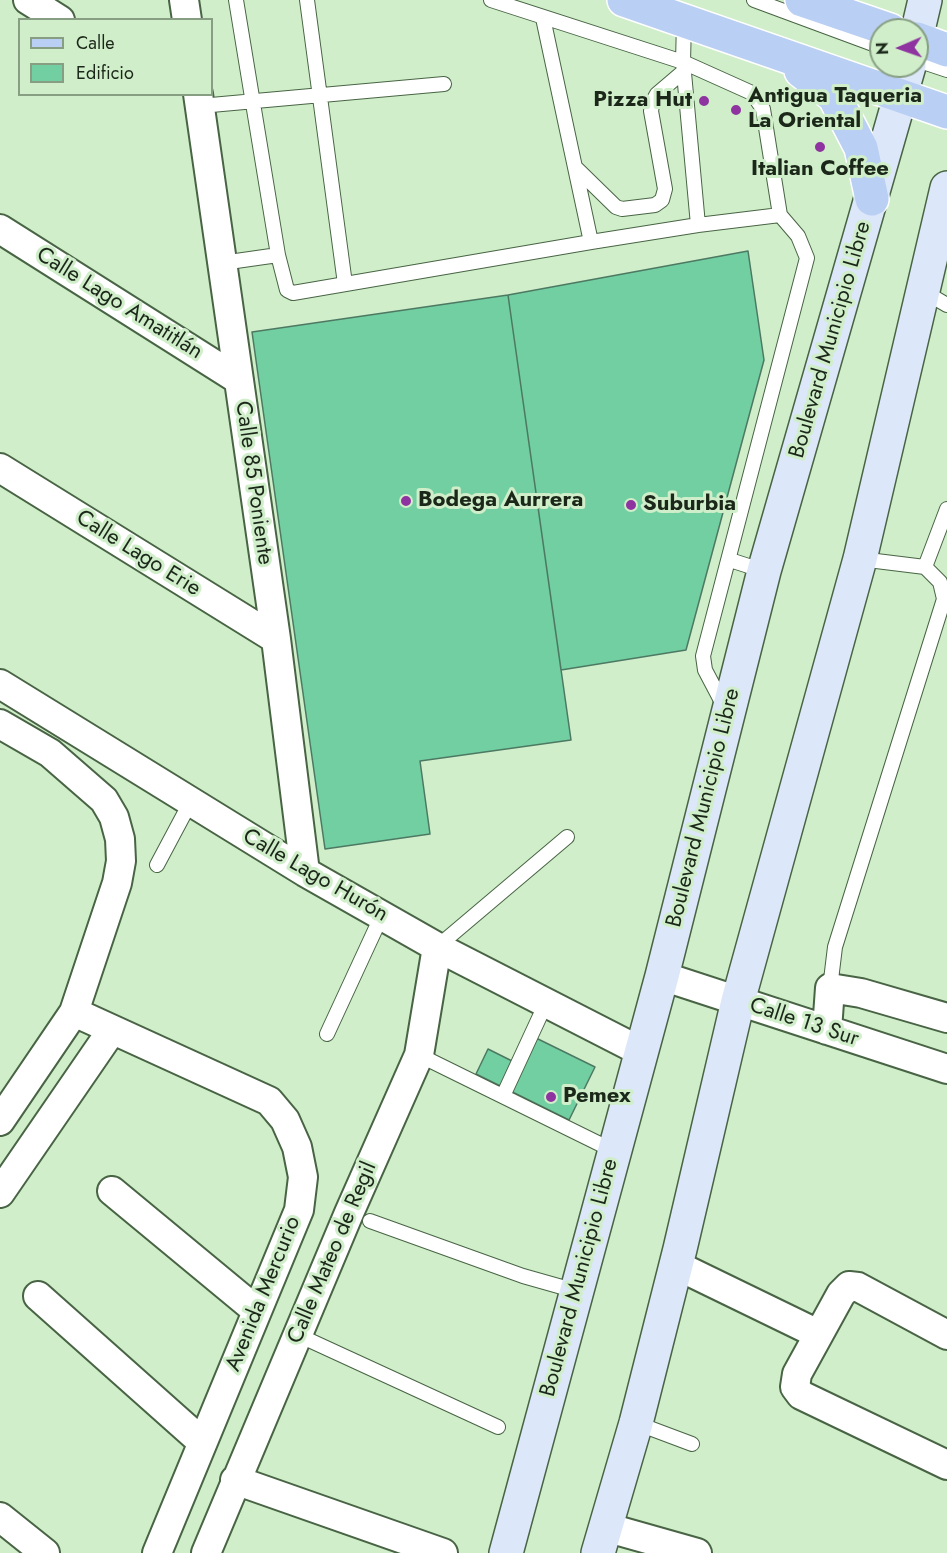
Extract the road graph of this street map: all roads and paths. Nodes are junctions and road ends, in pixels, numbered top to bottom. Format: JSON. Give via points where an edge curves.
{"nodes":[{"id":1,"x":28,"y":0,"type":"edge"},
{"id":2,"x":184,"y":0,"type":"edge"},
{"id":3,"x":236,"y":0,"type":"edge"},
{"id":4,"x":307,"y":0,"type":"edge"},
{"id":5,"x":491,"y":0,"type":"edge"},
{"id":6,"x":624,"y":0,"type":"edge"},
{"id":7,"x":658,"y":0,"type":"edge"},
{"id":8,"x":754,"y":0,"type":"edge"},
{"id":9,"x":802,"y":0,"type":"edge"},
{"id":10,"x":925,"y":0,"type":"edge"},
{"id":11,"x":57,"y":18,"type":"edge"},
{"id":12,"x":187,"y":18,"type":"edge"},
{"id":13,"x":543,"y":18,"type":"junction"},
{"id":14,"x":921,"y":18,"type":"edge"},
{"id":15,"x":684,"y":21,"type":"junction"},
{"id":16,"x":869,"y":23,"type":"edge"},
{"id":17,"x":869,"y":43,"type":"edge"},
{"id":18,"x":929,"y":43,"type":"edge"},
{"id":19,"x":756,"y":44,"type":"junction"},
{"id":20,"x":947,"y":50,"type":"edge"},
{"id":21,"x":869,"y":64,"type":"edge"},
{"id":22,"x":683,"y":67,"type":"junction"},
{"id":23,"x":869,"y":68,"type":"edge"},
{"id":24,"x":947,"y":70,"type":"edge"},
{"id":25,"x":929,"y":73,"type":"edge"},
{"id":26,"x":907,"y":78,"type":"edge"},
{"id":27,"x":910,"y":78,"type":"edge"},
{"id":28,"x":912,"y":78,"type":"edge"},
{"id":29,"x":444,"y":84,"type":"dead end"},
{"id":30,"x":320,"y":95,"type":"junction"},
{"id":31,"x":193,"y":98,"type":"edge"},
{"id":32,"x":947,"y":98,"type":"edge"},
{"id":33,"x":253,"y":101,"type":"junction"},
{"id":34,"x":947,"y":112,"type":"edge"},
{"id":35,"x":575,"y":167,"type":"junction"},
{"id":36,"x":947,"y":188,"type":"edge"},
{"id":37,"x":872,"y":199,"type":"junction"},
{"id":38,"x":780,"y":215,"type":"junction"},
{"id":39,"x":698,"y":225,"type":"junction"},
{"id":40,"x":0,"y":229,"type":"edge"},
{"id":41,"x":591,"y":242,"type":"junction"},
{"id":42,"x":278,"y":255,"type":"junction"},
{"id":43,"x":222,"y":263,"type":"junction"},
{"id":44,"x":345,"y":284,"type":"junction"},
{"id":45,"x":935,"y":298,"type":"edge"},
{"id":46,"x":239,"y":380,"type":"junction"},
{"id":47,"x":0,"y":468,"type":"edge"},
{"id":48,"x":947,"y":509,"type":"edge"},
{"id":49,"x":860,"y":559,"type":"junction"},
{"id":50,"x":730,"y":560,"type":"junction"},
{"id":51,"x":925,"y":567,"type":"junction"},
{"id":52,"x":764,"y":571,"type":"junction"},
{"id":53,"x":276,"y":639,"type":"junction"},
{"id":54,"x":0,"y":684,"type":"edge"},
{"id":55,"x":728,"y":712,"type":"junction"},
{"id":56,"x":0,"y":724,"type":"edge"},
{"id":57,"x":190,"y":803,"type":"junction"},
{"id":58,"x":567,"y":837,"type":"dead end"},
{"id":59,"x":157,"y":865,"type":"dead end"},
{"id":60,"x":305,"y":872,"type":"junction"},
{"id":61,"x":381,"y":915,"type":"junction"},
{"id":62,"x":437,"y":947,"type":"junction"},
{"id":63,"x":662,"y":976,"type":"junction"},
{"id":64,"x":830,"y":988,"type":"junction"},
{"id":65,"x":738,"y":1001,"type":"junction"},
{"id":66,"x":546,"y":1003,"type":"junction"},
{"id":67,"x":74,"y":1012,"type":"junction"},
{"id":68,"x":947,"y":1018,"type":"edge"},
{"id":69,"x":111,"y":1030,"type":"junction"},
{"id":70,"x":827,"y":1030,"type":"junction"},
{"id":71,"x":327,"y":1034,"type":"dead end"},
{"id":72,"x":640,"y":1051,"type":"junction"},
{"id":73,"x":419,"y":1055,"type":"junction"},
{"id":74,"x":947,"y":1069,"type":"edge"},
{"id":75,"x":503,"y":1096,"type":"junction"},
{"id":76,"x":0,"y":1121,"type":"edge"},
{"id":77,"x":614,"y":1151,"type":"junction"},
{"id":78,"x":112,"y":1191,"type":"dead end"},
{"id":79,"x":0,"y":1193,"type":"edge"},
{"id":80,"x":370,"y":1221,"type":"dead end"},
{"id":81,"x":676,"y":1265,"type":"junction"},
{"id":82,"x":576,"y":1291,"type":"junction"},
{"id":83,"x":38,"y":1296,"type":"dead end"},
{"id":84,"x":257,"y":1311,"type":"junction"},
{"id":85,"x":818,"y":1334,"type":"junction"},
{"id":86,"x":298,"y":1335,"type":"junction"},
{"id":87,"x":947,"y":1335,"type":"edge"},
{"id":88,"x":636,"y":1423,"type":"junction"},
{"id":89,"x":498,"y":1427,"type":"dead end"},
{"id":90,"x":202,"y":1442,"type":"junction"},
{"id":91,"x":692,"y":1444,"type":"dead end"},
{"id":92,"x":947,"y":1465,"type":"edge"},
{"id":93,"x":235,"y":1480,"type":"junction"},
{"id":94,"x":0,"y":1517,"type":"edge"},
{"id":95,"x":602,"y":1540,"type":"edge"},
{"id":96,"x":647,"y":1546,"type":"edge"},
{"id":97,"x":45,"y":1553,"type":"edge"},
{"id":98,"x":157,"y":1553,"type":"edge"},
{"id":99,"x":206,"y":1553,"type":"edge"},
{"id":100,"x":443,"y":1553,"type":"edge"},
{"id":101,"x":506,"y":1553,"type":"edge"},
{"id":102,"x":697,"y":1553,"type":"edge"}],
"edges":[{"from":1,"to":11,"type":"street"},
{"from":2,"to":12,"type":"street"},
{"from":3,"to":33,"type":"lane"},
{"from":4,"to":30,"type":"lane"},
{"from":5,"to":13,"type":"lane"},
{"from":6,"to":15,"type":"main road"},
{"from":7,"to":21,"type":"lane"},
{"from":8,"to":17,"type":"lane"},
{"from":9,"to":16,"type":"main road"},
{"from":10,"to":14,"type":"main road"},
{"from":13,"to":22,"type":"lane"},
{"from":13,"to":35,"type":"lane"},
{"from":15,"to":19,"type":"main road"},
{"from":15,"to":22,"type":"lane"},
{"from":18,"to":20,"type":"main road"},
{"from":19,"to":23,"type":"main road"},
{"from":19,"to":37,"type":"main road","via":[[815,79],[834,96],[861,147]]},
{"from":22,"to":35,"type":"lane","via":[[657,94],[651,111],[664,189],[662,200],[655,205],[616,207]]},
{"from":22,"to":38,"type":"lane","via":[[752,93],[759,100]]},
{"from":22,"to":39,"type":"lane"},
{"from":24,"to":25,"type":"lane"},
{"from":26,"to":37,"type":"main road","name":"Boulevard Municipio Libre"},
{"from":27,"to":34,"type":"main road"},
{"from":28,"to":32,"type":"lane"},
{"from":29,"to":30,"type":"lane"},
{"from":30,"to":33,"type":"lane"},
{"from":30,"to":44,"type":"lane"},
{"from":31,"to":33,"type":"lane"},
{"from":31,"to":43,"type":"street","name":"Calle 85 Poniente"},
{"from":33,"to":42,"type":"lane"},
{"from":35,"to":41,"type":"lane"},
{"from":36,"to":45,"type":"main road"},
{"from":37,"to":52,"type":"main road","name":"Boulevard Municipio Libre"},
{"from":38,"to":39,"type":"lane"},
{"from":38,"to":50,"type":"lane","via":[[798,236],[807,258]]},
{"from":39,"to":41,"type":"lane"},
{"from":40,"to":46,"type":"street","name":"Calle Lago Amatitlán"},
{"from":41,"to":44,"type":"lane"},
{"from":42,"to":43,"type":"lane"},
{"from":42,"to":44,"type":"lane","via":[[289,292]]},
{"from":43,"to":46,"type":"street","name":"Calle 85 Poniente"},
{"from":45,"to":49,"type":"main road"},
{"from":46,"to":53,"type":"street","name":"Calle 85 Poniente"},
{"from":47,"to":53,"type":"street","name":"Calle Lago Erie"},
{"from":48,"to":51,"type":"lane"},
{"from":49,"to":51,"type":"lane"},
{"from":49,"to":65,"type":"main road"},
{"from":50,"to":52,"type":"lane"},
{"from":50,"to":55,"type":"lane","via":[[703,656],[705,670]]},
{"from":51,"to":64,"type":"lane","via":[[940,582],[944,599],[836,947]]},
{"from":52,"to":55,"type":"main road","name":"Boulevard Municipio Libre"},
{"from":53,"to":60,"type":"street","name":"Calle 85 Poniente"},
{"from":54,"to":57,"type":"street","name":"Calle Lago Hurón"},
{"from":55,"to":63,"type":"main road","name":"Boulevard Municipio Libre"},
{"from":56,"to":67,"type":"street","via":[[50,753],[104,800],[120,839],[117,883]]},
{"from":57,"to":59,"type":"lane"},
{"from":57,"to":60,"type":"street","name":"Calle Lago Hurón"},
{"from":58,"to":62,"type":"lane"},
{"from":60,"to":61,"type":"street","name":"Calle Lago Hurón"},
{"from":61,"to":62,"type":"street","name":"Calle Lago Hurón"},
{"from":61,"to":71,"type":"lane"},
{"from":62,"to":66,"type":"street","name":"Calle Lago Hurón"},
{"from":62,"to":73,"type":"street","name":"Calle Mateo de Regil"},
{"from":63,"to":65,"type":"street","name":"Calle 13 Sur"},
{"from":63,"to":72,"type":"main road","name":"Boulevard Municipio Libre"},
{"from":64,"to":68,"type":"street"},
{"from":64,"to":70,"type":"street"},
{"from":65,"to":70,"type":"street","name":"Calle 13 Sur"},
{"from":65,"to":81,"type":"main road"},
{"from":66,"to":72,"type":"street","name":"Calle Lago Hurón"},
{"from":66,"to":75,"type":"lane"},
{"from":67,"to":69,"type":"street","name":"Avenida Mercurio"},
{"from":67,"to":76,"type":"street"},
{"from":69,"to":79,"type":"street"},
{"from":69,"to":84,"type":"street","name":"Avenida Mercurio","via":[[269,1101],[285,1120],[297,1147],[303,1177],[299,1210]]},
{"from":70,"to":74,"type":"street","name":"Calle 13 Sur"},
{"from":72,"to":77,"type":"main road","name":"Boulevard Municipio Libre"},
{"from":73,"to":75,"type":"lane"},
{"from":73,"to":86,"type":"street","name":"Calle Mateo de Regil"},
{"from":75,"to":77,"type":"lane"},
{"from":77,"to":82,"type":"main road","name":"Boulevard Municipio Libre"},
{"from":78,"to":84,"type":"street"},
{"from":80,"to":82,"type":"lane"},
{"from":81,"to":85,"type":"street"},
{"from":81,"to":88,"type":"main road"},
{"from":82,"to":101,"type":"main road","name":"Boulevard Municipio Libre"},
{"from":83,"to":90,"type":"street"},
{"from":84,"to":90,"type":"street","name":"Avenida Mercurio"},
{"from":85,"to":87,"type":"street","via":[[849,1286],[858,1287]]},
{"from":85,"to":92,"type":"street","via":[[796,1374],[795,1387],[801,1395]]},
{"from":86,"to":89,"type":"lane"},
{"from":86,"to":93,"type":"street","name":"Calle Mateo de Regil"},
{"from":88,"to":91,"type":"lane"},
{"from":88,"to":95,"type":"main road"},
{"from":90,"to":98,"type":"street","name":"Avenida Mercurio"},
{"from":93,"to":99,"type":"street","name":"Calle Mateo de Regil"},
{"from":93,"to":100,"type":"street"},
{"from":94,"to":97,"type":"street"},
{"from":95,"to":96,"type":"street"},
{"from":96,"to":102,"type":"street"}]}
